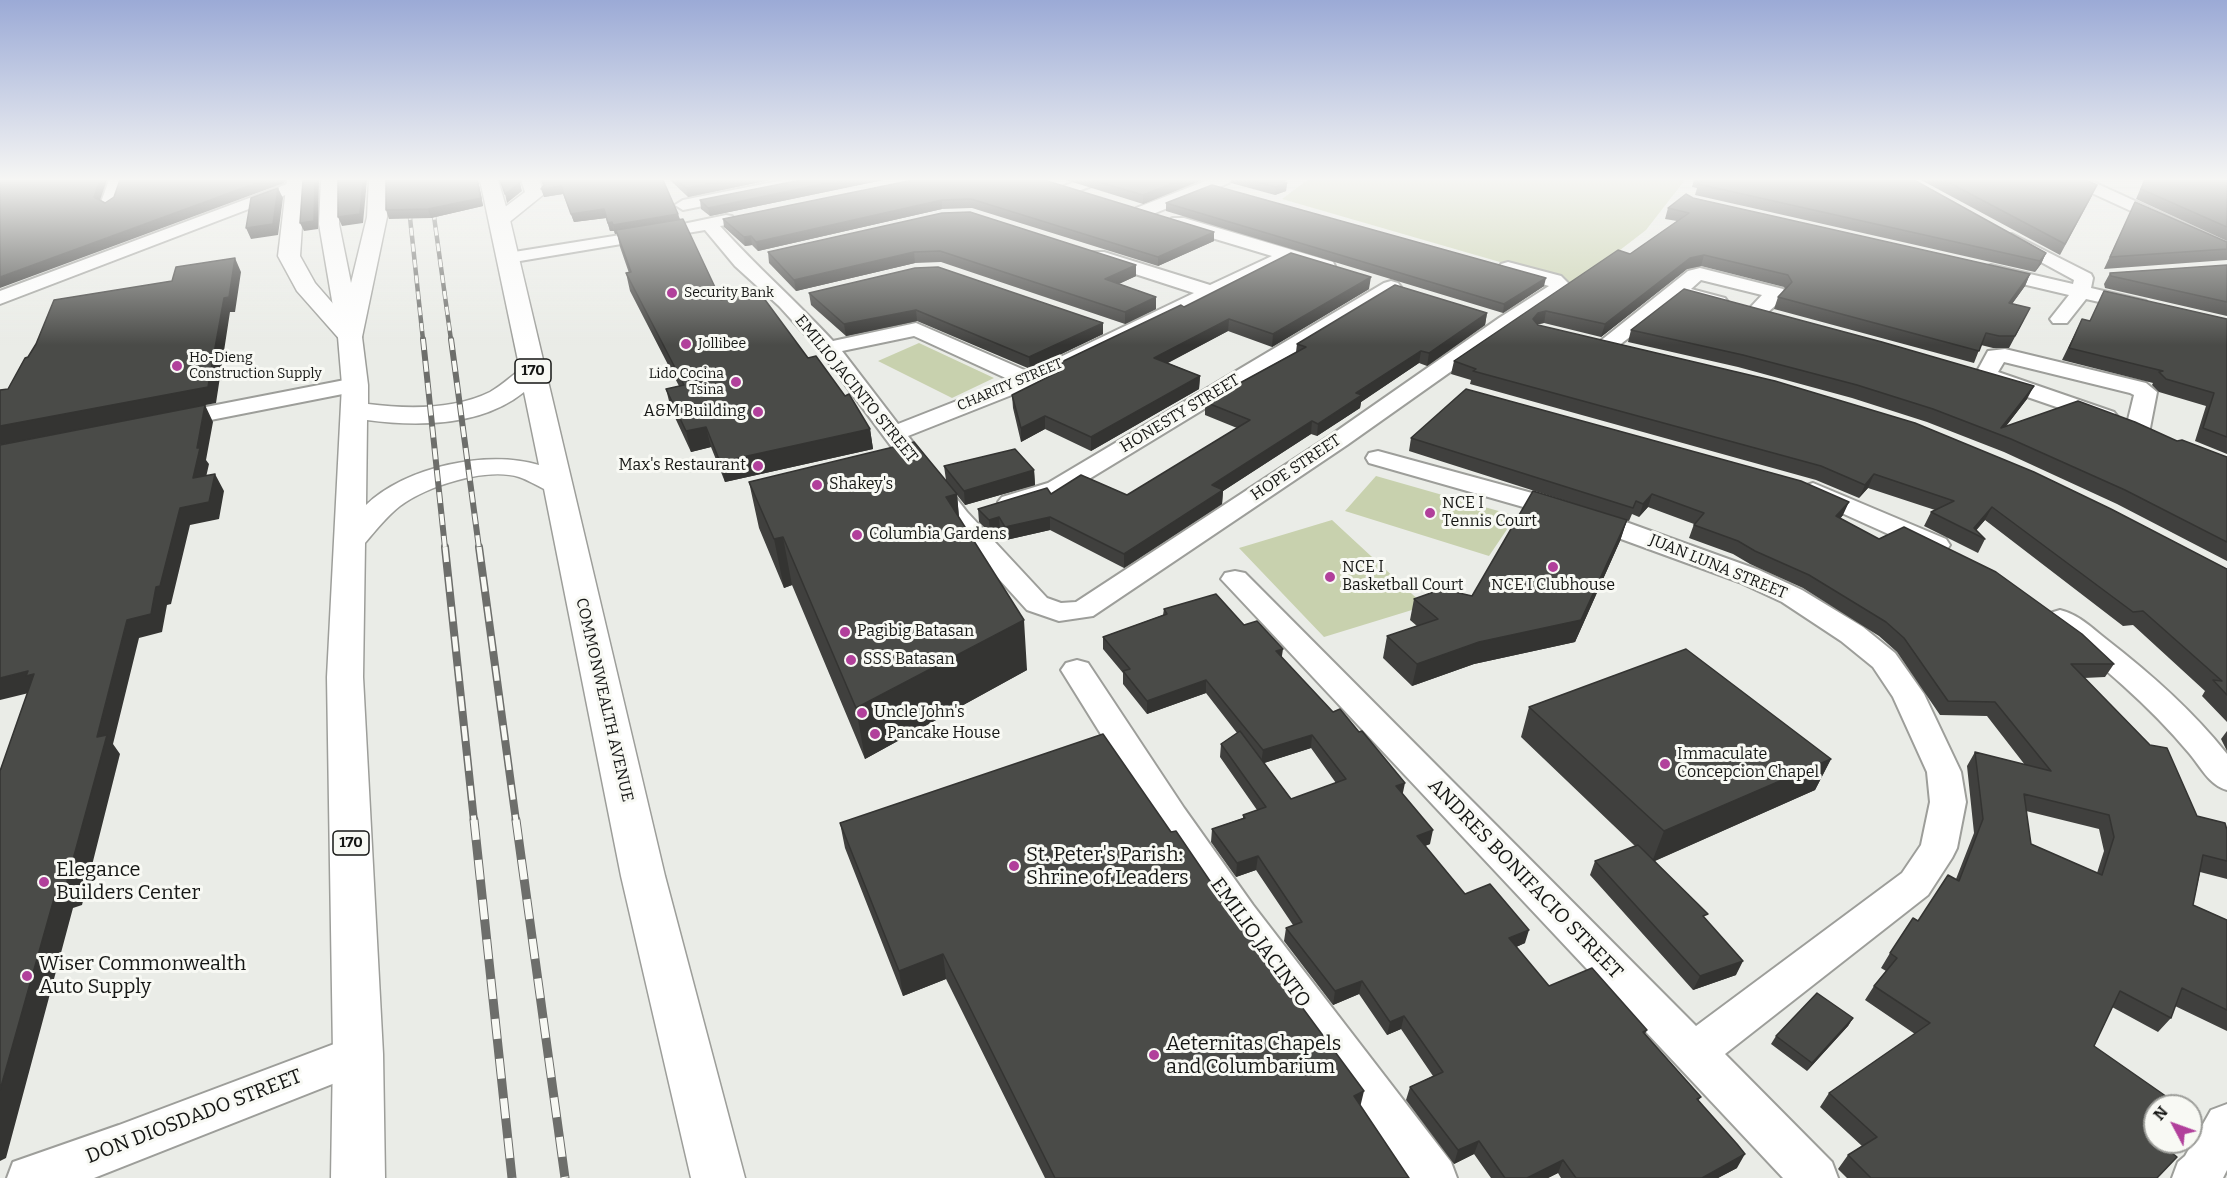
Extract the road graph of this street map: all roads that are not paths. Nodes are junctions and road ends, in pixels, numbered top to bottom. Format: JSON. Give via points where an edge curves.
{"nodes":[{"id":1,"x":162,"y":235,"type":"edge"},
{"id":2,"x":291,"y":235,"type":"edge"},
{"id":3,"x":331,"y":235,"type":"edge"},
{"id":4,"x":373,"y":235,"type":"edge"},
{"id":5,"x":503,"y":235,"type":"edge"},
{"id":6,"x":644,"y":235,"type":"edge"},
{"id":7,"x":722,"y":235,"type":"edge"},
{"id":8,"x":1220,"y":235,"type":"edge"},
{"id":9,"x":2003,"y":235,"type":"edge"},
{"id":10,"x":2195,"y":235,"type":"edge"},
{"id":11,"x":2227,"y":250,"type":"edge"},
{"id":12,"x":1086,"y":252,"type":"edge"},
{"id":13,"x":1288,"y":255,"type":"junction"},
{"id":14,"x":508,"y":258,"type":"junction"},
{"id":15,"x":1497,"y":264,"type":"edge"},
{"id":16,"x":1978,"y":268,"type":"edge"},
{"id":17,"x":1340,"y":271,"type":"edge"},
{"id":18,"x":2103,"y":276,"type":"dead end"},
{"id":19,"x":2082,"y":285,"type":"junction"},
{"id":20,"x":1388,"y":286,"type":"edge"},
{"id":21,"x":1211,"y":292,"type":"junction"},
{"id":22,"x":0,"y":298,"type":"edge"},
{"id":23,"x":2160,"y":309,"type":"edge"},
{"id":24,"x":1778,"y":318,"type":"edge"},
{"id":25,"x":2060,"y":319,"type":"dead end"},
{"id":26,"x":1103,"y":325,"type":"edge"},
{"id":27,"x":1124,"y":332,"type":"junction"},
{"id":28,"x":350,"y":337,"type":"junction"},
{"id":29,"x":828,"y":348,"type":"junction"},
{"id":30,"x":1639,"y":354,"type":"edge"},
{"id":31,"x":533,"y":372,"type":"junction"},
{"id":32,"x":1029,"y":380,"type":"junction"},
{"id":33,"x":354,"y":398,"type":"junction"},
{"id":34,"x":149,"y":425,"type":"edge"},
{"id":35,"x":2138,"y":428,"type":"junction"},
{"id":36,"x":893,"y":434,"type":"junction"},
{"id":37,"x":2159,"y":436,"type":"edge"},
{"id":38,"x":1378,"y":458,"type":"dead end"},
{"id":39,"x":1784,"y":481,"type":"edge"},
{"id":40,"x":556,"y":484,"type":"junction"},
{"id":41,"x":976,"y":512,"type":"junction"},
{"id":42,"x":350,"y":541,"type":"junction"},
{"id":43,"x":1960,"y":557,"type":"edge"},
{"id":44,"x":1235,"y":579,"type":"dead end"},
{"id":45,"x":2037,"y":603,"type":"edge"},
{"id":46,"x":1083,"y":610,"type":"joint"},
{"id":47,"x":1077,"y":670,"type":"dead end"},
{"id":48,"x":2227,"y":778,"type":"edge"},
{"id":49,"x":1694,"y":1053,"type":"junction"},
{"id":50,"x":358,"y":1054,"type":"junction"},
{"id":51,"x":2227,"y":1125,"type":"edge"},
{"id":52,"x":30,"y":1178,"type":"edge"},
{"id":53,"x":358,"y":1178,"type":"edge"},
{"id":54,"x":718,"y":1178,"type":"edge"},
{"id":55,"x":1434,"y":1178,"type":"edge"},
{"id":56,"x":1815,"y":1178,"type":"edge"},
{"id":57,"x":2195,"y":1178,"type":"edge"}],
"edges":[{"from":1,"to":22,"type":"street"},
{"from":2,"to":28,"type":"main road","via":[[289,256],[305,286]]},
{"from":3,"to":28,"type":"main road"},
{"from":4,"to":28,"type":"main road","number":"170"},
{"from":5,"to":14,"type":"main road","name":"COMMONWEALTH AVENUE","number":"170"},
{"from":6,"to":14,"type":"street"},
{"from":7,"to":29,"type":"street","name":"EMILIO JACINTO STREET","via":[[797,300]]},
{"from":8,"to":13,"type":"street"},
{"from":9,"to":19,"type":"street"},
{"from":10,"to":11,"type":"street"},
{"from":12,"to":21,"type":"street"},
{"from":13,"to":17,"type":"street"},
{"from":13,"to":21,"type":"street","name":"CHARITY STREET"},
{"from":14,"to":31,"type":"main road","name":"COMMONWEALTH AVENUE","number":"170"},
{"from":15,"to":46,"type":"street","name":"HOPE STREET","via":[[1554,280],[1559,288],[1494,319],[1339,440]]},
{"from":16,"to":19,"type":"street"},
{"from":18,"to":19,"type":"street"},
{"from":19,"to":23,"type":"street"},
{"from":19,"to":25,"type":"street"},
{"from":20,"to":41,"type":"street","name":"HONESTY STREET","via":[[1057,488]]},
{"from":21,"to":27,"type":"street","name":"CHARITY STREET"},
{"from":24,"to":30,"type":"street","via":[[1677,291],[1595,344]]},
{"from":26,"to":27,"type":"street"},
{"from":27,"to":32,"type":"street","name":"CHARITY STREET"},
{"from":28,"to":33,"type":"main road","number":"170"},
{"from":29,"to":32,"type":"street","via":[[916,329]]},
{"from":29,"to":36,"type":"street","name":"EMILIO JACINTO STREET"},
{"from":31,"to":33,"type":"main road","via":[[500,397],[463,409],[408,417]]},
{"from":31,"to":40,"type":"main road","name":"COMMONWEALTH AVENUE","number":"170"},
{"from":32,"to":36,"type":"street","name":"CHARITY STREET"},
{"from":33,"to":34,"type":"street"},
{"from":33,"to":42,"type":"main road","number":"170"},
{"from":35,"to":35,"type":"street","via":[[2146,392],[2138,388],[2005,355],[1977,372]]},
{"from":35,"to":37,"type":"street"},
{"from":36,"to":41,"type":"street","name":"EMILIO JACINTO STREET"},
{"from":38,"to":49,"type":"street","name":"JUAN LUNA STREET","via":[[1578,514],[1749,576],[1792,596],[1852,634],[1884,660],[1908,694],[1944,772],[1948,802],[1939,848],[1915,884]]},
{"from":39,"to":43,"type":"street"},
{"from":40,"to":42,"type":"main road","via":[[530,471],[502,466],[424,481],[388,501]]},
{"from":40,"to":54,"type":"main road","name":"COMMONWEALTH AVENUE","number":"170","via":[[643,876]]},
{"from":41,"to":46,"type":"street","name":"EMILIO JACINTO STREET","via":[[1037,604],[1059,612]]},
{"from":42,"to":50,"type":"main road","number":"170","via":[[345,677]]},
{"from":44,"to":49,"type":"street","name":"ANDRES BONIFACIO STREET"},
{"from":45,"to":48,"type":"street","via":[[2142,683],[2206,749]]},
{"from":47,"to":55,"type":"street","name":"EMILIO JACINTO","via":[[1239,916]]},
{"from":49,"to":56,"type":"street","name":"ANDRES BONIFACIO STREET"},
{"from":50,"to":52,"type":"street","name":"DON DIOSDADO STREET"},
{"from":50,"to":53,"type":"main road","number":"170"},
{"from":51,"to":57,"type":"street"}]}
